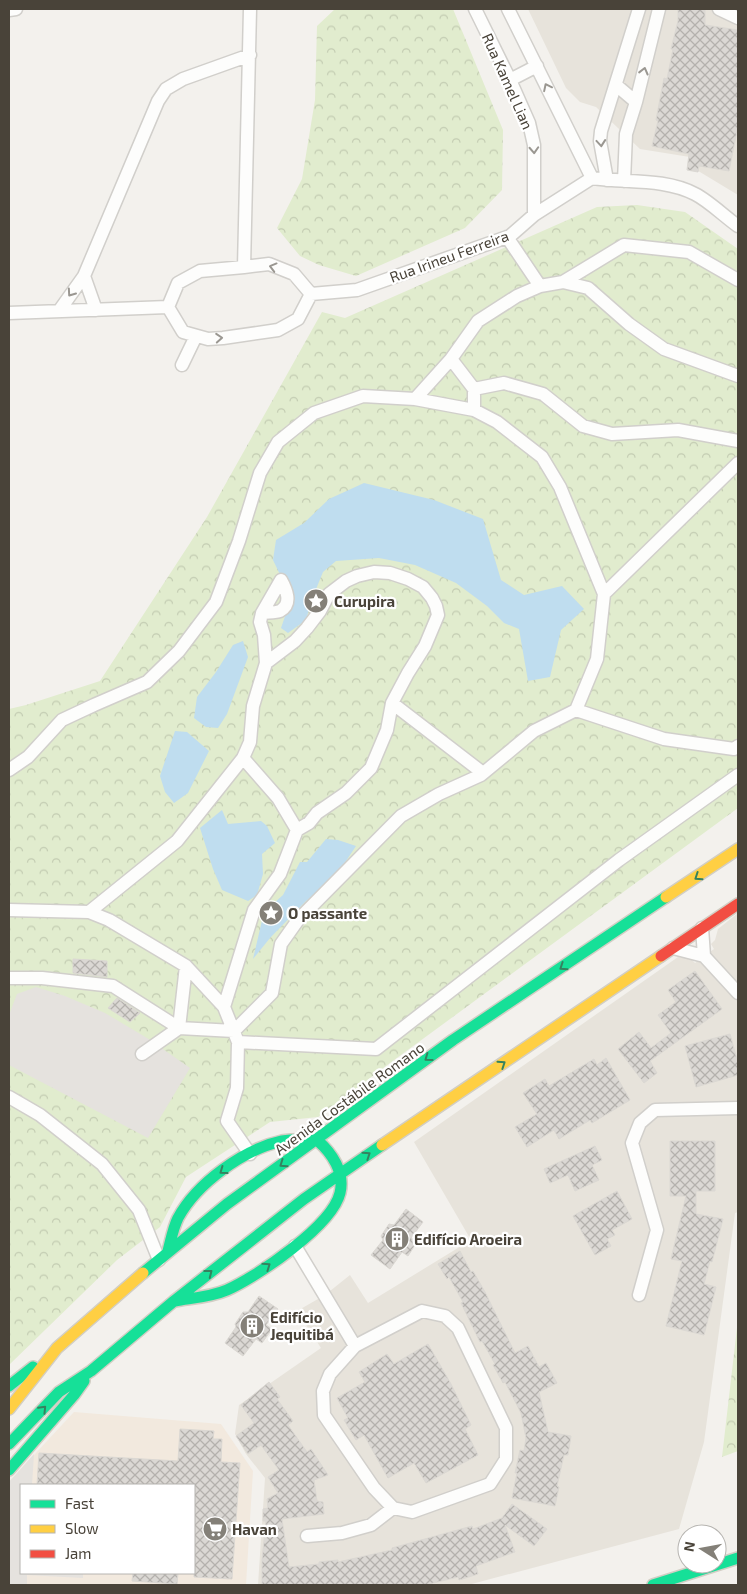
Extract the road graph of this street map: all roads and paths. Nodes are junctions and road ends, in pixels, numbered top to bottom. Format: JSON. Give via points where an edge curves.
{"nodes":[{"id":1,"x":16,"y":9,"type":"edge"},
{"id":2,"x":250,"y":9,"type":"edge"},
{"id":3,"x":475,"y":9,"type":"edge"},
{"id":4,"x":508,"y":9,"type":"edge"},
{"id":5,"x":639,"y":9,"type":"edge"},
{"id":6,"x":659,"y":9,"type":"edge"},
{"id":7,"x":719,"y":9,"type":"edge"},
{"id":8,"x":9,"y":10,"type":"edge"},
{"id":9,"x":738,"y":18,"type":"edge"},
{"id":10,"x":250,"y":55,"type":"junction"},
{"id":11,"x":537,"y":66,"type":"junction"},
{"id":12,"x":510,"y":80,"type":"junction"},
{"id":13,"x":616,"y":85,"type":"junction"},
{"id":14,"x":636,"y":102,"type":"junction"},
{"id":15,"x":592,"y":178,"type":"junction"},
{"id":16,"x":607,"y":180,"type":"junction"},
{"id":17,"x":624,"y":181,"type":"junction"},
{"id":18,"x":534,"y":215,"type":"junction"},
{"id":19,"x":738,"y":226,"type":"edge"},
{"id":20,"x":507,"y":237,"type":"junction"},
{"id":21,"x":244,"y":266,"type":"junction"},
{"id":22,"x":84,"y":276,"type":"junction"},
{"id":23,"x":738,"y":280,"type":"edge"},
{"id":24,"x":563,"y":282,"type":"junction"},
{"id":25,"x":540,"y":286,"type":"junction"},
{"id":26,"x":311,"y":294,"type":"junction"},
{"id":27,"x":168,"y":307,"type":"junction"},
{"id":28,"x":96,"y":310,"type":"junction"},
{"id":29,"x":59,"y":311,"type":"junction"},
{"id":30,"x":9,"y":313,"type":"edge"},
{"id":31,"x":196,"y":336,"type":"junction"},
{"id":32,"x":451,"y":359,"type":"junction"},
{"id":33,"x":182,"y":366,"type":"dead end"},
{"id":34,"x":738,"y":376,"type":"edge"},
{"id":35,"x":474,"y":389,"type":"junction"},
{"id":36,"x":415,"y":399,"type":"junction"},
{"id":37,"x":474,"y":410,"type":"junction"},
{"id":38,"x":738,"y":441,"type":"edge"},
{"id":39,"x":738,"y":463,"type":"edge"},
{"id":40,"x":604,"y":594,"type":"junction"},
{"id":41,"x":262,"y":613,"type":"dead end"},
{"id":42,"x":266,"y":663,"type":"junction"},
{"id":43,"x":392,"y":703,"type":"junction"},
{"id":44,"x":576,"y":710,"type":"junction"},
{"id":45,"x":738,"y":746,"type":"edge"},
{"id":46,"x":242,"y":758,"type":"junction"},
{"id":47,"x":9,"y":770,"type":"edge"},
{"id":48,"x":483,"y":774,"type":"junction"},
{"id":49,"x":738,"y":775,"type":"edge"},
{"id":50,"x":297,"y":830,"type":"junction"},
{"id":51,"x":738,"y":849,"type":"edge"},
{"id":52,"x":738,"y":904,"type":"edge"},
{"id":53,"x":9,"y":910,"type":"edge"},
{"id":54,"x":89,"y":912,"type":"junction"},
{"id":55,"x":702,"y":928,"type":"junction"},
{"id":56,"x":673,"y":948,"type":"junction"},
{"id":57,"x":704,"y":956,"type":"junction"},
{"id":58,"x":186,"y":966,"type":"junction"},
{"id":59,"x":9,"y":978,"type":"edge"},
{"id":60,"x":738,"y":993,"type":"edge"},
{"id":61,"x":224,"y":1007,"type":"junction"},
{"id":62,"x":178,"y":1028,"type":"junction"},
{"id":63,"x":236,"y":1036,"type":"junction"},
{"id":64,"x":142,"y":1054,"type":"dead end"},
{"id":65,"x":9,"y":1097,"type":"edge"},
{"id":66,"x":738,"y":1108,"type":"edge"},
{"id":67,"x":317,"y":1140,"type":"junction"},
{"id":68,"x":250,"y":1154,"type":"junction"},
{"id":69,"x":340,"y":1173,"type":"junction"},
{"id":70,"x":295,"y":1246,"type":"junction"},
{"id":71,"x":164,"y":1256,"type":"junction"},
{"id":72,"x":639,"y":1295,"type":"dead end"},
{"id":73,"x":174,"y":1301,"type":"junction"},
{"id":74,"x":355,"y":1346,"type":"junction"},
{"id":75,"x":57,"y":1348,"type":"junction"},
{"id":76,"x":91,"y":1371,"type":"junction"},
{"id":77,"x":9,"y":1386,"type":"edge"},
{"id":78,"x":9,"y":1409,"type":"edge"},
{"id":79,"x":9,"y":1444,"type":"edge"},
{"id":80,"x":9,"y":1470,"type":"edge"},
{"id":81,"x":393,"y":1508,"type":"junction"},
{"id":82,"x":307,"y":1536,"type":"dead end"},
{"id":83,"x":738,"y":1558,"type":"edge"},
{"id":84,"x":653,"y":1585,"type":"edge"}],
"edges":[{"from":1,"to":8,"type":"street"},
{"from":2,"to":10,"type":"street"},
{"from":3,"to":12,"type":"street","name":"Rua Kamel Lian"},
{"from":4,"to":11,"type":"street","name":"Rua Kamel Lian"},
{"from":5,"to":13,"type":"street"},
{"from":14,"to":6,"type":"street","one_way":true},
{"from":7,"to":9,"type":"street"},
{"from":10,"to":21,"type":"street"},
{"from":10,"to":22,"type":"street","via":[[183,79],[166,89],[158,101]]},
{"from":11,"to":12,"type":"street"},
{"from":15,"to":11,"type":"street","name":"Rua Kamel Lian","one_way":true},
{"from":12,"to":18,"type":"street","name":"Rua Kamel Lian","one_way":true,"via":[[529,123],[534,145]]},
{"from":13,"to":14,"type":"street"},
{"from":13,"to":16,"type":"street","one_way":true,"via":[[600,141]]},
{"from":14,"to":17,"type":"street","via":[[626,134]]},
{"from":15,"to":16,"type":"street"},
{"from":15,"to":18,"type":"street","name":"Rua Irineu Ferreira"},
{"from":16,"to":17,"type":"street"},
{"from":17,"to":19,"type":"street","via":[[666,184],[695,194]]},
{"from":18,"to":20,"type":"street","name":"Rua Irineu Ferreira"},
{"from":20,"to":25,"type":"street"},
{"from":20,"to":26,"type":"street","name":"Rua Irineu Ferreira","via":[[357,290]]},
{"from":26,"to":21,"type":"street","one_way":true,"via":[[294,274],[269,264]]},
{"from":21,"to":27,"type":"street","via":[[200,271],[178,282]]},
{"from":22,"to":28,"type":"street"},
{"from":22,"to":29,"type":"street","one_way":true},
{"from":23,"to":24,"type":"street","via":[[688,252],[624,245]]},
{"from":24,"to":25,"type":"street"},
{"from":24,"to":34,"type":"street","via":[[588,288],[664,349]]},
{"from":25,"to":32,"type":"street","via":[[517,296],[478,321]]},
{"from":31,"to":26,"type":"street","one_way":true,"via":[[223,338],[278,330],[298,319]]},
{"from":27,"to":28,"type":"street"},
{"from":27,"to":31,"type":"street","via":[[183,332]]},
{"from":28,"to":29,"type":"street"},
{"from":29,"to":30,"type":"street"},
{"from":31,"to":33,"type":"street"},
{"from":32,"to":35,"type":"street"},
{"from":32,"to":36,"type":"street"},
{"from":35,"to":37,"type":"street"},
{"from":35,"to":38,"type":"street","via":[[504,383],[543,394],[583,426],[612,434],[678,430]]},
{"from":36,"to":37,"type":"street"},
{"from":36,"to":47,"type":"street","via":[[363,396],[314,413],[278,442],[260,473],[216,602],[179,652],[147,682],[62,720],[28,757]]},
{"from":37,"to":40,"type":"street","via":[[497,422],[542,457],[560,487]]},
{"from":39,"to":40,"type":"street"},
{"from":40,"to":44,"type":"street","via":[[597,659]]},
{"from":41,"to":42,"type":"street","via":[[260,622]]},
{"from":42,"to":43,"type":"street","via":[[308,628],[329,594],[346,581],[374,572],[390,573],[423,587],[432,598],[438,616],[425,646]]},
{"from":42,"to":46,"type":"street","via":[[253,706],[250,742]]},
{"from":43,"to":48,"type":"street"},
{"from":43,"to":50,"type":"street","via":[[387,730],[371,768],[346,793]]},
{"from":44,"to":45,"type":"street","via":[[664,739],[734,749]]},
{"from":44,"to":48,"type":"street","via":[[534,731]]},
{"from":46,"to":50,"type":"street","via":[[278,798]]},
{"from":46,"to":54,"type":"street","via":[[177,841]]},
{"from":48,"to":63,"type":"street","via":[[401,816],[298,920],[281,944],[272,993]]},
{"from":49,"to":63,"type":"street","via":[[619,860],[376,1049]]},
{"from":50,"to":61,"type":"street","via":[[280,874],[254,910]]},
{"from":51,"to":67,"type":"main road","name":"Avenida Costábile Romano","one_way":true,"via":[[453,1040]]},
{"from":52,"to":55,"type":"main road"},
{"from":53,"to":54,"type":"street"},
{"from":54,"to":58,"type":"street","via":[[109,920]]},
{"from":55,"to":56,"type":"main road"},
{"from":55,"to":57,"type":"street"},
{"from":56,"to":57,"type":"street"},
{"from":69,"to":56,"type":"main road","one_way":true},
{"from":57,"to":60,"type":"street"},
{"from":58,"to":61,"type":"street"},
{"from":58,"to":62,"type":"street"},
{"from":59,"to":62,"type":"street","via":[[42,978],[113,986]]},
{"from":61,"to":63,"type":"street"},
{"from":62,"to":63,"type":"street"},
{"from":62,"to":64,"type":"street"},
{"from":63,"to":68,"type":"street","via":[[237,1088],[227,1121]]},
{"from":65,"to":71,"type":"street","via":[[40,1116],[102,1164],[139,1210]]},
{"from":66,"to":72,"type":"street","via":[[655,1110],[640,1122],[632,1143],[658,1230]]},
{"from":67,"to":68,"type":"main road","via":[[280,1142]]},
{"from":67,"to":69,"type":"main road","via":[[332,1153]]},
{"from":67,"to":71,"type":"main road","name":"Avenida Costábile Romano","one_way":true,"via":[[228,1204]]},
{"from":68,"to":71,"type":"main road","one_way":true,"via":[[193,1195],[177,1220]]},
{"from":69,"to":70,"type":"main road","via":[[338,1202],[322,1222]]},
{"from":73,"to":69,"type":"main road","one_way":true},
{"from":73,"to":70,"type":"main road","one_way":true,"via":[[226,1290],[249,1279]]},
{"from":70,"to":74,"type":"street"},
{"from":71,"to":75,"type":"main road","name":"Avenida Costábile Romano"},
{"from":73,"to":76,"type":"main road"},
{"from":74,"to":81,"type":"street","via":[[330,1374],[323,1391],[324,1415],[374,1488]]},
{"from":74,"to":81,"type":"street","via":[[422,1311],[445,1316],[458,1328],[506,1428],[506,1459],[490,1484],[412,1512]]},
{"from":75,"to":77,"type":"main road"},
{"from":75,"to":78,"type":"main road","name":"Avenida Costábile Romano"},
{"from":79,"to":76,"type":"main road","one_way":true,"via":[[59,1392]]},
{"from":76,"to":80,"type":"main road"},
{"from":81,"to":82,"type":"street","via":[[372,1525],[342,1533]]},
{"from":83,"to":84,"type":"main road"}]}
